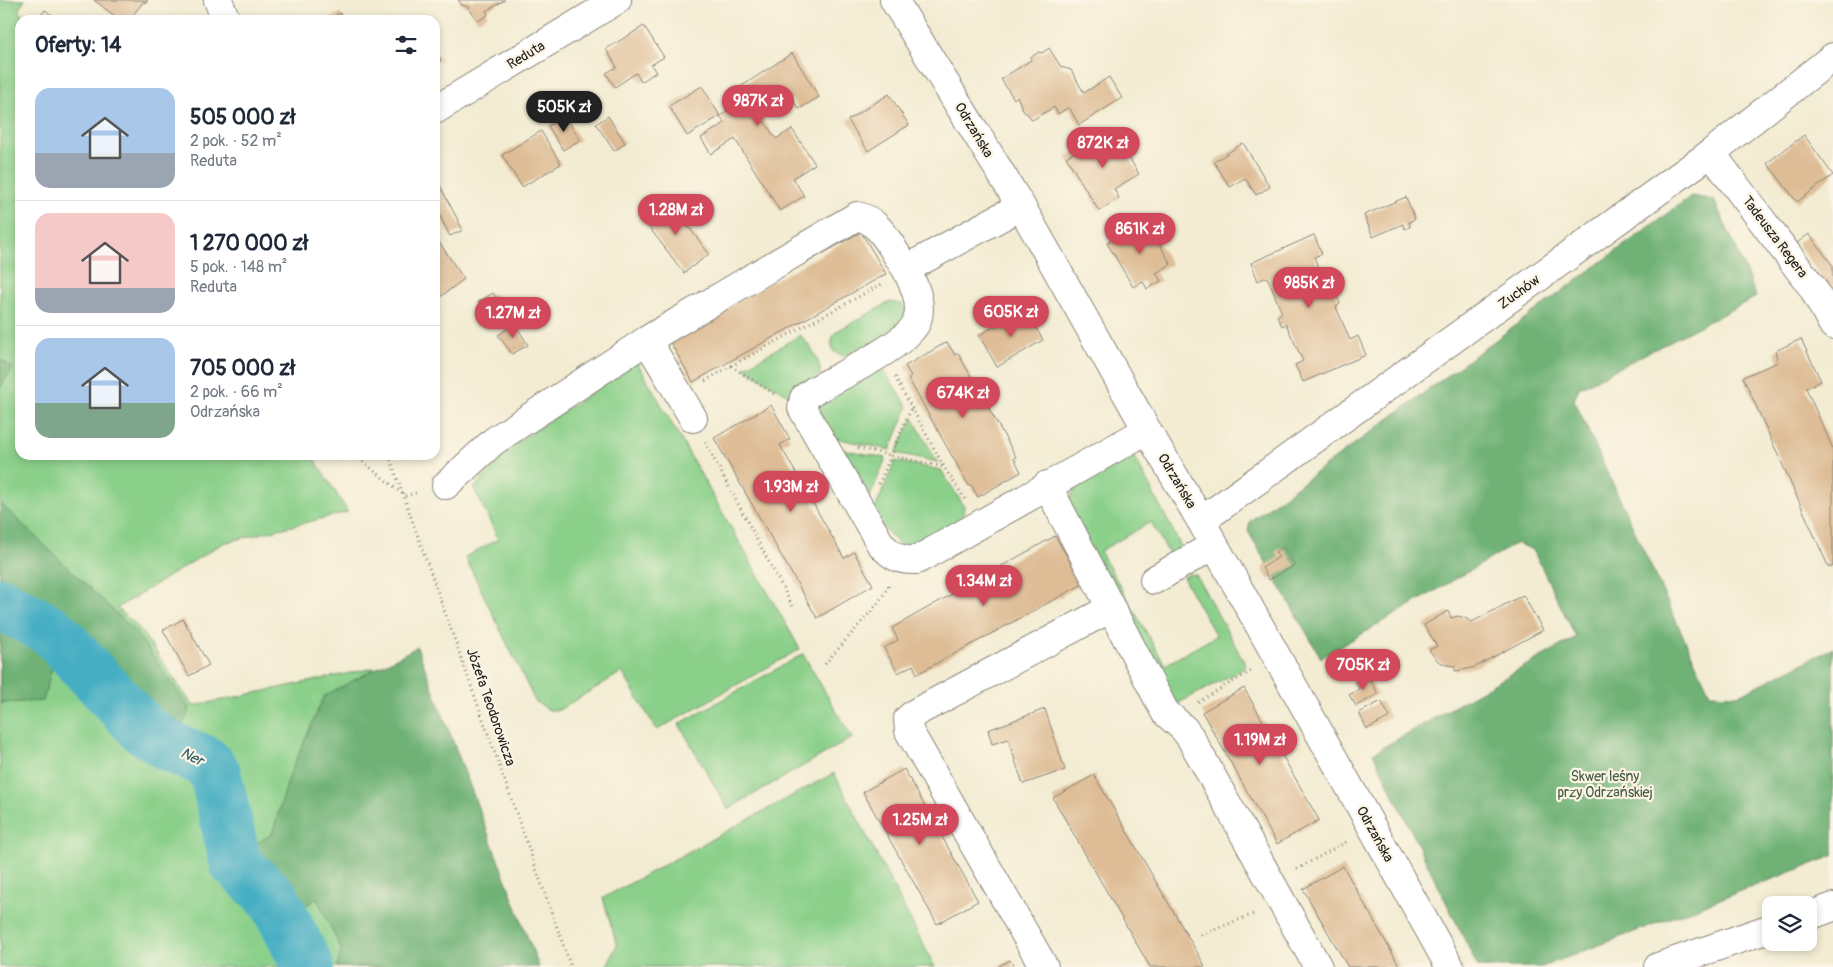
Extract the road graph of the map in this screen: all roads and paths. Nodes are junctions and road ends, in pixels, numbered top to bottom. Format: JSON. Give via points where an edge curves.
{"nodes":[{"id":1,"x":218,"y":0,"type":"edge"},
{"id":2,"x":616,"y":0,"type":"edge"},
{"id":3,"x":894,"y":0,"type":"edge"},
{"id":4,"x":224,"y":15,"type":"edge"},
{"id":5,"x":1833,"y":57,"type":"edge"},
{"id":6,"x":440,"y":107,"type":"edge"},
{"id":7,"x":1711,"y":153,"type":"junction"},
{"id":8,"x":1021,"y":206,"type":"junction"},
{"id":9,"x":906,"y":269,"type":"junction"},
{"id":10,"x":1833,"y":325,"type":"edge"},
{"id":11,"x":646,"y":340,"type":"junction"},
{"id":12,"x":881,"y":352,"type":"junction"},
{"id":13,"x":731,"y":366,"type":"dead end"},
{"id":14,"x":912,"y":406,"type":"junction"},
{"id":15,"x":692,"y":418,"type":"joint"},
{"id":16,"x":1147,"y":430,"type":"junction"},
{"id":17,"x":821,"y":441,"type":"junction"},
{"id":18,"x":891,"y":455,"type":"junction"},
{"id":19,"x":361,"y":460,"type":"edge"},
{"id":20,"x":391,"y":460,"type":"edge"},
{"id":21,"x":944,"y":467,"type":"junction"},
{"id":22,"x":446,"y":485,"type":"dead end"},
{"id":23,"x":1047,"y":485,"type":"junction"},
{"id":24,"x":405,"y":496,"type":"junction"},
{"id":25,"x":970,"y":507,"type":"dead end"},
{"id":26,"x":865,"y":518,"type":"junction"},
{"id":27,"x":1201,"y":521,"type":"junction"},
{"id":28,"x":1214,"y":545,"type":"junction"},
{"id":29,"x":1154,"y":580,"type":"dead end"},
{"id":30,"x":794,"y":607,"type":"dead end"},
{"id":31,"x":1111,"y":608,"type":"junction"},
{"id":32,"x":1254,"y":669,"type":"dead end"},
{"id":33,"x":1174,"y":720,"type":"junction"},
{"id":34,"x":1348,"y":840,"type":"dead end"},
{"id":35,"x":1293,"y":872,"type":"dead end"},
{"id":36,"x":1282,"y":903,"type":"junction"},
{"id":37,"x":1833,"y":908,"type":"edge"},
{"id":38,"x":1817,"y":913,"type":"edge"},
{"id":39,"x":1762,"y":931,"type":"edge"},
{"id":40,"x":1201,"y":935,"type":"dead end"},
{"id":41,"x":571,"y":967,"type":"edge"},
{"id":42,"x":1044,"y":967,"type":"edge"},
{"id":43,"x":1318,"y":967,"type":"edge"},
{"id":44,"x":1450,"y":967,"type":"edge"},
{"id":45,"x":1658,"y":967,"type":"edge"}],
"edges":[{"from":1,"to":4,"type":"street"},
{"from":2,"to":6,"type":"street","name":"Reduta"},
{"from":3,"to":8,"type":"street","name":"Odrzańska"},
{"from":5,"to":7,"type":"street","name":"Zuchów"},
{"from":7,"to":10,"type":"street","name":"Tadeusza Regera","via":[[1813,288]]},
{"from":7,"to":27,"type":"street","name":"Zuchów"},
{"from":8,"to":9,"type":"street"},
{"from":8,"to":16,"type":"street","name":"Odrzańska"},
{"from":9,"to":11,"type":"street","via":[[875,224],[866,217],[857,216]]},
{"from":9,"to":12,"type":"street","via":[[918,296],[918,320],[906,337]]},
{"from":9,"to":13,"type":"path"},
{"from":11,"to":15,"type":"street"},
{"from":11,"to":22,"type":"street","via":[[494,441]]},
{"from":12,"to":14,"type":"path"},
{"from":12,"to":17,"type":"street","via":[[804,398],[802,408]]},
{"from":14,"to":18,"type":"path"},
{"from":14,"to":21,"type":"path"},
{"from":15,"to":30,"type":"path"},
{"from":16,"to":23,"type":"street"},
{"from":16,"to":27,"type":"street","name":"Odrzańska"},
{"from":17,"to":18,"type":"path"},
{"from":17,"to":26,"type":"street"},
{"from":18,"to":21,"type":"path"},
{"from":18,"to":26,"type":"path"},
{"from":19,"to":24,"type":"path"},
{"from":20,"to":24,"type":"path","name":"Józefa Teodorowicza"},
{"from":21,"to":25,"type":"path"},
{"from":23,"to":26,"type":"street","via":[[917,560],[895,558],[880,543]]},
{"from":23,"to":31,"type":"street"},
{"from":24,"to":41,"type":"path","name":"Józefa Teodorowicza"},
{"from":27,"to":28,"type":"street","name":"Odrzańska"},
{"from":28,"to":29,"type":"street"},
{"from":28,"to":44,"type":"street","name":"Odrzańska"},
{"from":31,"to":33,"type":"street","via":[[1165,712]]},
{"from":31,"to":42,"type":"street","via":[[914,713],[908,720],[909,732]]},
{"from":32,"to":33,"type":"path","via":[[1182,711]]},
{"from":33,"to":36,"type":"street","via":[[1190,737]]},
{"from":34,"to":35,"type":"path"},
{"from":36,"to":40,"type":"path"},
{"from":36,"to":43,"type":"street"},
{"from":37,"to":38,"type":"street"},
{"from":39,"to":45,"type":"street"}]}
